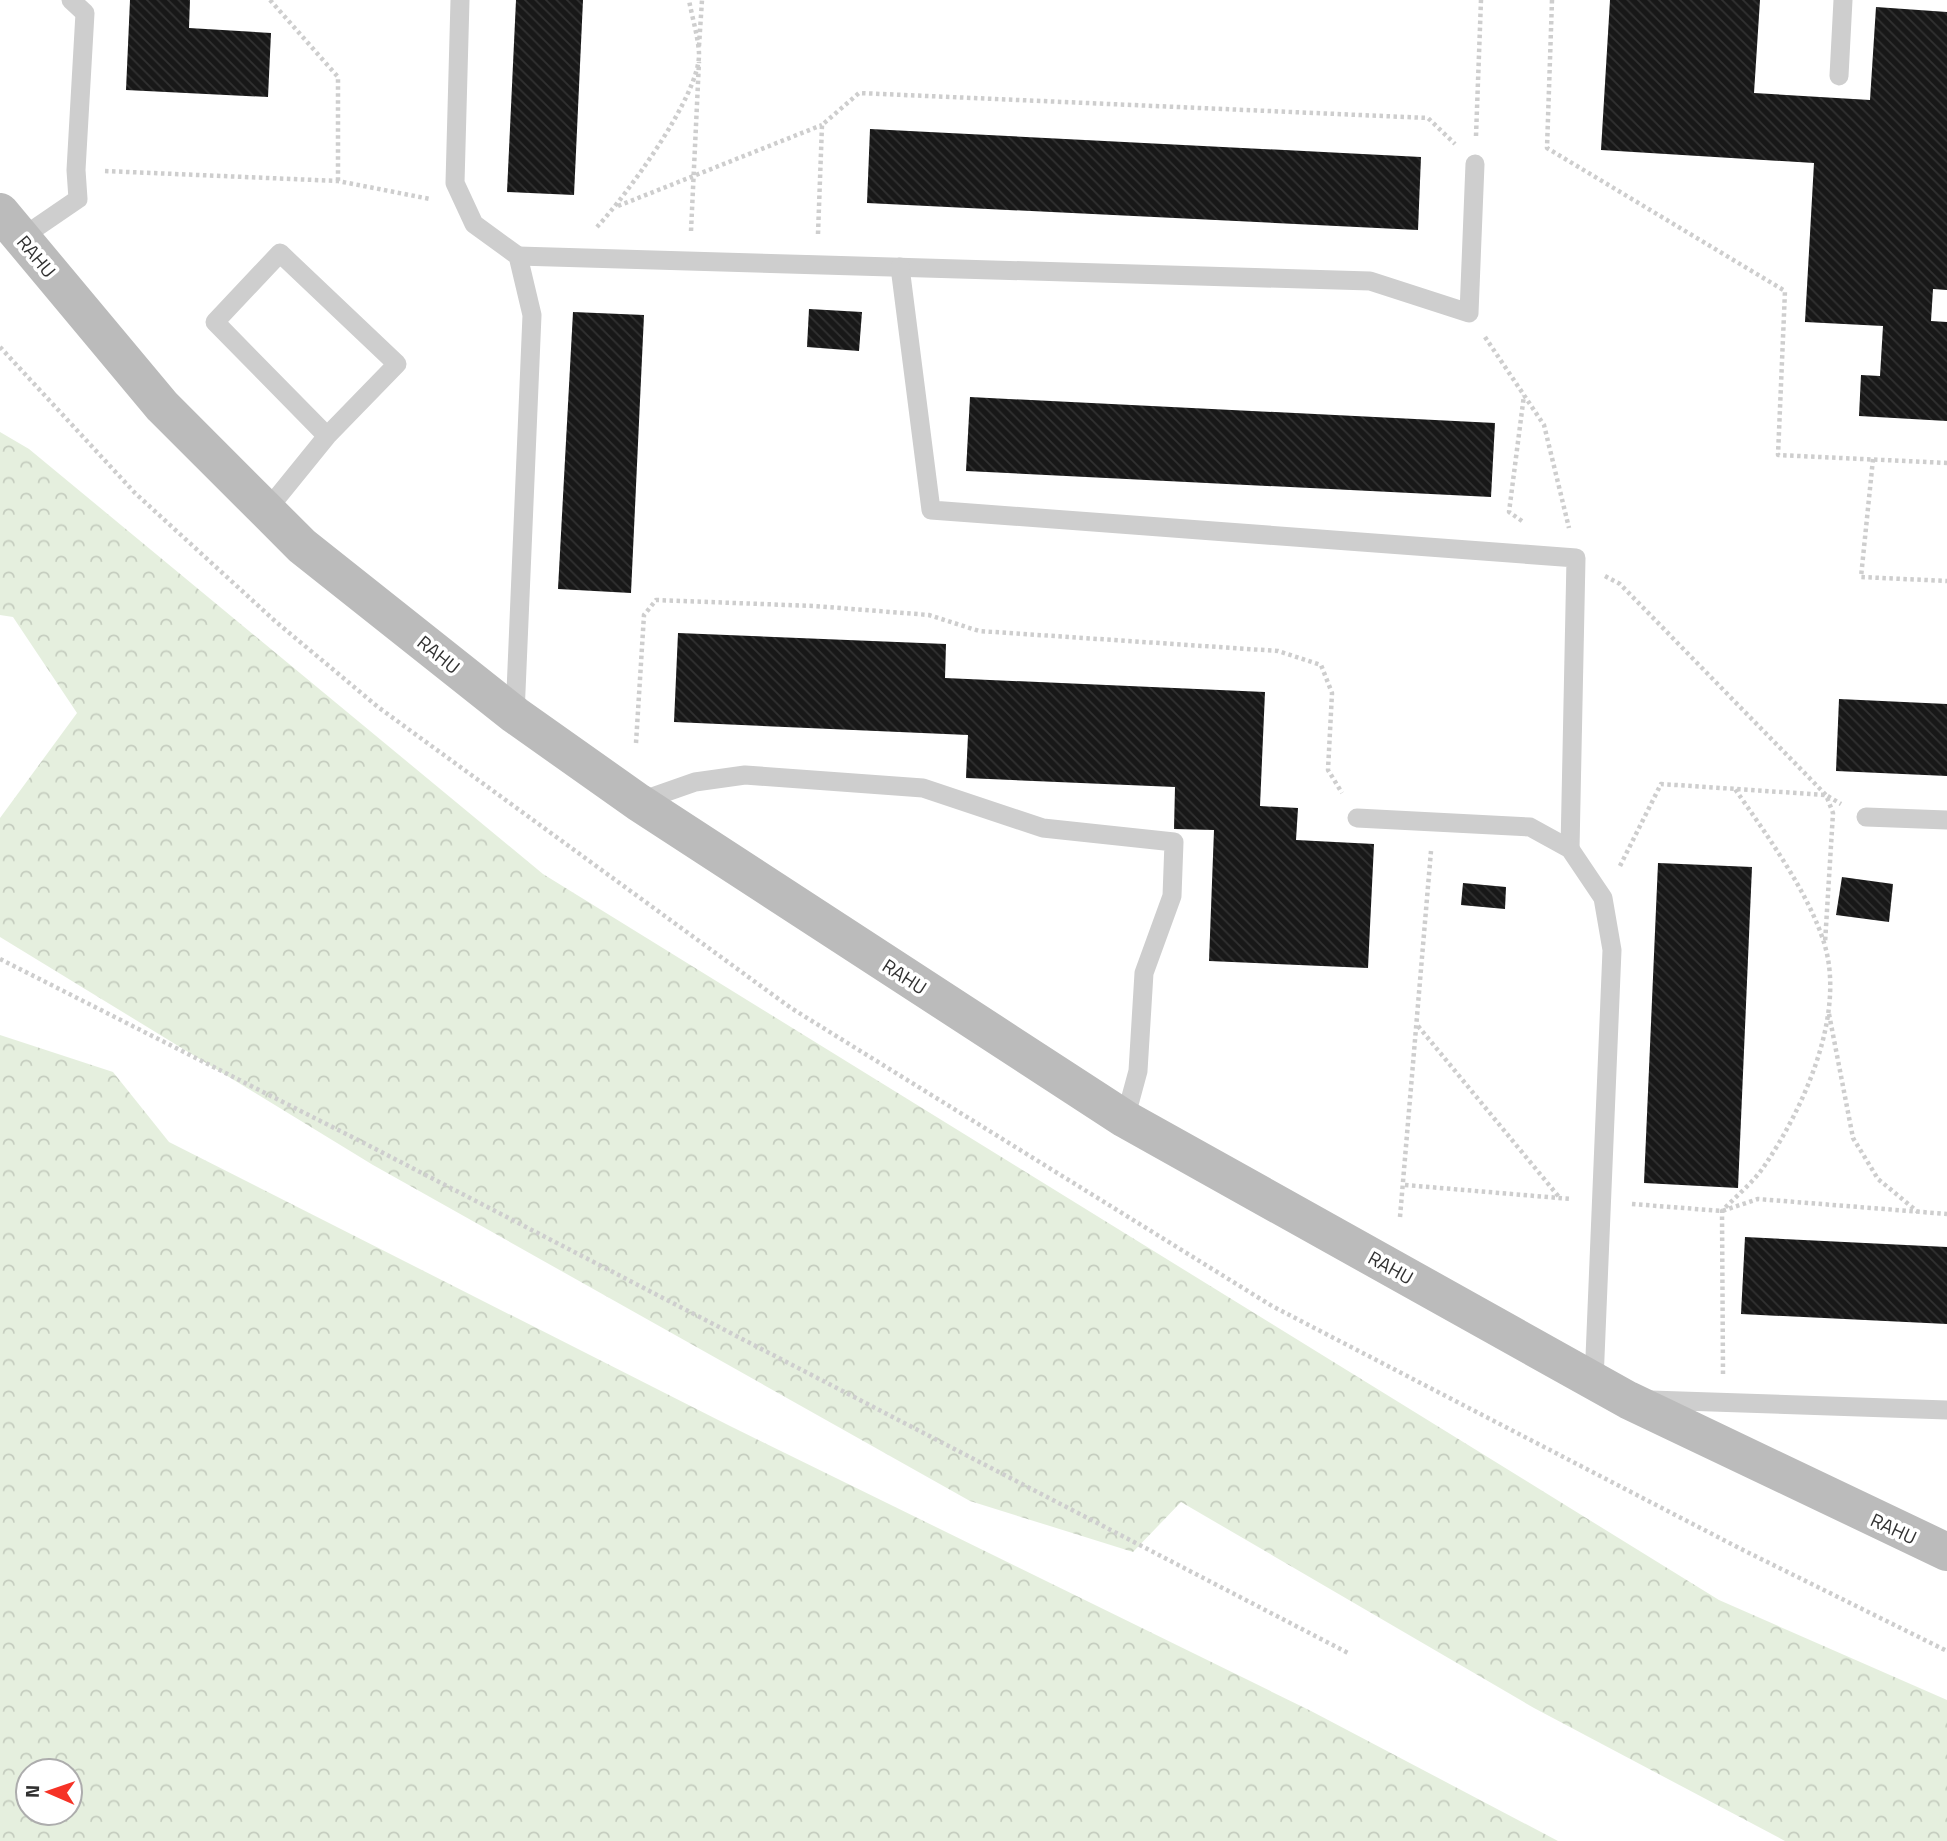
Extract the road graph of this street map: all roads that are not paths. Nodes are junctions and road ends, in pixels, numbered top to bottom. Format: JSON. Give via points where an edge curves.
{"nodes":[{"id":1,"x":71,"y":0,"type":"edge"},
{"id":2,"x":460,"y":0,"type":"edge"},
{"id":3,"x":1843,"y":0,"type":"edge"},
{"id":4,"x":1839,"y":76,"type":"dead end"},
{"id":5,"x":1475,"y":164,"type":"road end"},
{"id":6,"x":10,"y":225,"type":"edge"},
{"id":7,"x":518,"y":256,"type":"junction"},
{"id":8,"x":900,"y":267,"type":"junction"},
{"id":9,"x":327,"y":436,"type":"junction"},
{"id":10,"x":267,"y":510,"type":"junction"},
{"id":11,"x":515,"y":715,"type":"junction"},
{"id":12,"x":638,"y":802,"type":"junction"},
{"id":13,"x":1866,"y":817,"type":"road end"},
{"id":14,"x":1357,"y":818,"type":"road end"},
{"id":15,"x":1947,"y":820,"type":"edge"},
{"id":16,"x":1570,"y":849,"type":"junction"},
{"id":17,"x":1125,"y":1119,"type":"junction"},
{"id":18,"x":1594,"y":1381,"type":"junction"},
{"id":19,"x":1628,"y":1400,"type":"junction"},
{"id":20,"x":1947,"y":1410,"type":"edge"},
{"id":21,"x":1947,"y":1552,"type":"edge"}],
"edges":[{"from":1,"to":6,"type":"lane","via":[[85,13],[78,199]]},
{"from":2,"to":7,"type":"lane","via":[[455,183],[474,224]]},
{"from":3,"to":4,"type":"lane"},
{"from":5,"to":8,"type":"lane","via":[[1469,313],[1370,281]]},
{"from":6,"to":10,"type":"main road","name":"RAHU","via":[[162,406]]},
{"from":7,"to":8,"type":"lane"},
{"from":7,"to":11,"type":"lane","via":[[532,314]]},
{"from":8,"to":16,"type":"lane","via":[[931,510],[1576,558]]},
{"from":9,"to":9,"type":"lane","via":[[397,364],[280,253],[215,321]]},
{"from":9,"to":10,"type":"lane"},
{"from":10,"to":11,"type":"main road","name":"RAHU","via":[[303,545]]},
{"from":11,"to":12,"type":"main road","name":"RAHU"},
{"from":12,"to":17,"type":"main road","name":"RAHU"},
{"from":12,"to":17,"type":"lane","via":[[695,782],[745,775],[923,788],[1043,828],[1174,842],[1172,896],[1144,973],[1138,1071]]},
{"from":13,"to":15,"type":"lane"},
{"from":14,"to":16,"type":"lane","via":[[1530,827]]},
{"from":16,"to":18,"type":"lane","via":[[1603,898],[1612,950]]},
{"from":17,"to":18,"type":"main road","name":"RAHU"},
{"from":18,"to":19,"type":"main road","name":"RAHU"},
{"from":19,"to":20,"type":"lane"},
{"from":19,"to":21,"type":"main road","name":"RAHU"}]}
